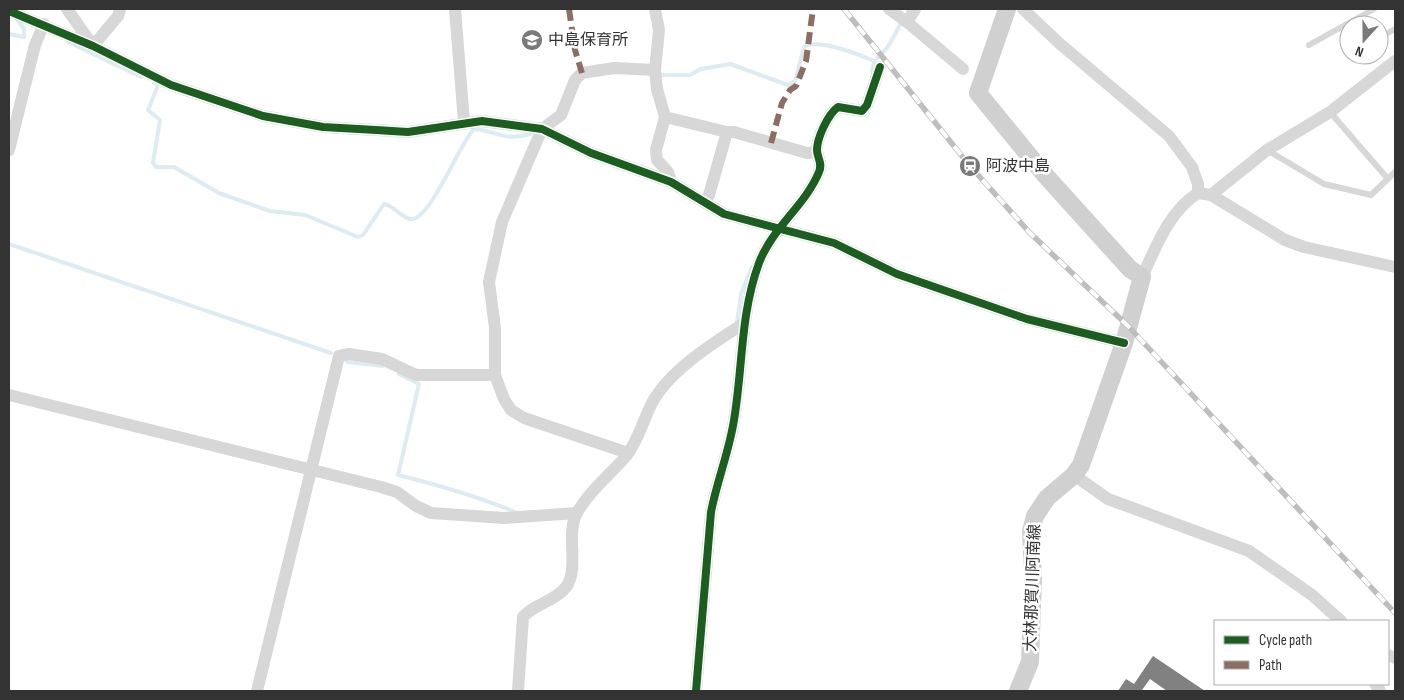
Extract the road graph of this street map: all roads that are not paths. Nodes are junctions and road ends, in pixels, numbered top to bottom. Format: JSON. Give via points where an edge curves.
{"nodes":[{"id":1,"x":67,"y":9,"type":"edge"},
{"id":2,"x":120,"y":9,"type":"edge"},
{"id":3,"x":454,"y":9,"type":"edge"},
{"id":4,"x":655,"y":9,"type":"edge"},
{"id":5,"x":889,"y":9,"type":"edge"},
{"id":6,"x":915,"y":9,"type":"edge"},
{"id":7,"x":1007,"y":9,"type":"edge"},
{"id":8,"x":1023,"y":9,"type":"edge"},
{"id":9,"x":1374,"y":9,"type":"edge"},
{"id":10,"x":9,"y":11,"type":"edge"},
{"id":11,"x":905,"y":20,"type":"junction"},
{"id":12,"x":44,"y":24,"type":"junction"},
{"id":13,"x":1309,"y":45,"type":"dead end"},
{"id":14,"x":94,"y":46,"type":"junction"},
{"id":15,"x":1395,"y":61,"type":"edge"},
{"id":16,"x":880,"y":67,"type":"dead end"},
{"id":17,"x":963,"y":69,"type":"dead end"},
{"id":18,"x":655,"y":70,"type":"junction"},
{"id":19,"x":1330,"y":112,"type":"junction"},
{"id":20,"x":665,"y":117,"type":"junction"},
{"id":21,"x":464,"y":122,"type":"junction"},
{"id":22,"x":542,"y":129,"type":"junction"},
{"id":23,"x":727,"y":132,"type":"junction"},
{"id":24,"x":9,"y":150,"type":"edge"},
{"id":25,"x":1267,"y":150,"type":"junction"},
{"id":26,"x":812,"y":153,"type":"junction"},
{"id":27,"x":1395,"y":172,"type":"edge"},
{"id":28,"x":1388,"y":179,"type":"junction"},
{"id":29,"x":671,"y":182,"type":"junction"},
{"id":30,"x":1198,"y":192,"type":"junction"},
{"id":31,"x":1211,"y":195,"type":"junction"},
{"id":32,"x":704,"y":202,"type":"junction"},
{"id":33,"x":779,"y":229,"type":"junction"},
{"id":34,"x":1395,"y":268,"type":"edge"},
{"id":35,"x":1142,"y":277,"type":"junction"},
{"id":36,"x":744,"y":324,"type":"junction"},
{"id":37,"x":1124,"y":343,"type":"junction"},
{"id":38,"x":495,"y":375,"type":"junction"},
{"id":39,"x":9,"y":395,"type":"edge"},
{"id":40,"x":625,"y":451,"type":"junction"},
{"id":41,"x":312,"y":471,"type":"junction"},
{"id":42,"x":1074,"y":475,"type":"junction"},
{"id":43,"x":577,"y":513,"type":"junction"},
{"id":44,"x":1340,"y":620,"type":"edge"},
{"id":45,"x":257,"y":691,"type":"edge"},
{"id":46,"x":518,"y":691,"type":"edge"},
{"id":47,"x":696,"y":691,"type":"edge"},
{"id":48,"x":1018,"y":691,"type":"edge"}],
"edges":[{"from":1,"to":14,"type":"street"},
{"from":2,"to":14,"type":"street"},
{"from":3,"to":21,"type":"street"},
{"from":4,"to":18,"type":"street","via":[[659,30]]},
{"from":5,"to":11,"type":"street"},
{"from":6,"to":11,"type":"street"},
{"from":7,"to":35,"type":"main road","via":[[978,93],[1045,175],[1130,269]]},
{"from":8,"to":30,"type":"street","via":[[1169,136],[1192,167]]},
{"from":9,"to":13,"type":"lane"},
{"from":10,"to":12,"type":"street"},
{"from":11,"to":17,"type":"street"},
{"from":12,"to":14,"type":"street"},
{"from":12,"to":24,"type":"street","via":[[35,45]]},
{"from":14,"to":21,"type":"street","via":[[171,85],[263,116],[323,127],[408,132]]},
{"from":15,"to":19,"type":"street"},
{"from":16,"to":26,"type":"street","via":[[862,111],[838,107],[832,111]]},
{"from":18,"to":20,"type":"street"},
{"from":18,"to":22,"type":"street","via":[[614,68],[582,73],[575,80],[562,115]]},
{"from":19,"to":25,"type":"street"},
{"from":19,"to":28,"type":"lane"},
{"from":20,"to":23,"type":"street"},
{"from":20,"to":29,"type":"street","via":[[656,150],[657,160],[668,172]]},
{"from":21,"to":22,"type":"street","via":[[482,121]]},
{"from":22,"to":29,"type":"street","via":[[591,153]]},
{"from":22,"to":38,"type":"street","via":[[502,222],[489,282],[495,328]]},
{"from":23,"to":26,"type":"street"},
{"from":23,"to":32,"type":"street","via":[[709,195]]},
{"from":25,"to":28,"type":"lane","via":[[1324,184],[1371,195]]},
{"from":25,"to":31,"type":"street"},
{"from":26,"to":33,"type":"street","via":[[821,168],[814,185]]},
{"from":27,"to":28,"type":"lane"},
{"from":29,"to":32,"type":"street"},
{"from":30,"to":31,"type":"street"},
{"from":30,"to":35,"type":"street","via":[[1169,221]]},
{"from":31,"to":34,"type":"street","via":[[1291,242]]},
{"from":32,"to":33,"type":"street","via":[[724,214]]},
{"from":33,"to":36,"type":"street","via":[[760,262]]},
{"from":33,"to":37,"type":"street","via":[[834,243],[897,274],[1028,318]]},
{"from":35,"to":37,"type":"main road","name":"大林那賀川阿南線"},
{"from":36,"to":40,"type":"street","via":[[706,348],[666,384],[652,402],[637,438]]},
{"from":36,"to":47,"type":"street","via":[[734,420],[711,512]]},
{"from":37,"to":42,"type":"main road","name":"大林那賀川阿南線","via":[[1081,465]]},
{"from":38,"to":40,"type":"street","via":[[511,410],[524,418]]},
{"from":38,"to":41,"type":"street","via":[[416,375],[382,359],[349,354],[338,356]]},
{"from":39,"to":41,"type":"street"},
{"from":40,"to":43,"type":"street"},
{"from":41,"to":43,"type":"street","via":[[397,492],[431,513],[504,518]]},
{"from":41,"to":45,"type":"street"},
{"from":42,"to":44,"type":"street","via":[[1108,499],[1249,551],[1312,595]]},
{"from":42,"to":48,"type":"main road","name":"大林那賀川阿南線","via":[[1046,498],[1035,516],[1031,531],[1030,662]]},
{"from":43,"to":46,"type":"street","via":[[572,532],[571,577],[566,588],[523,617]]}]}
